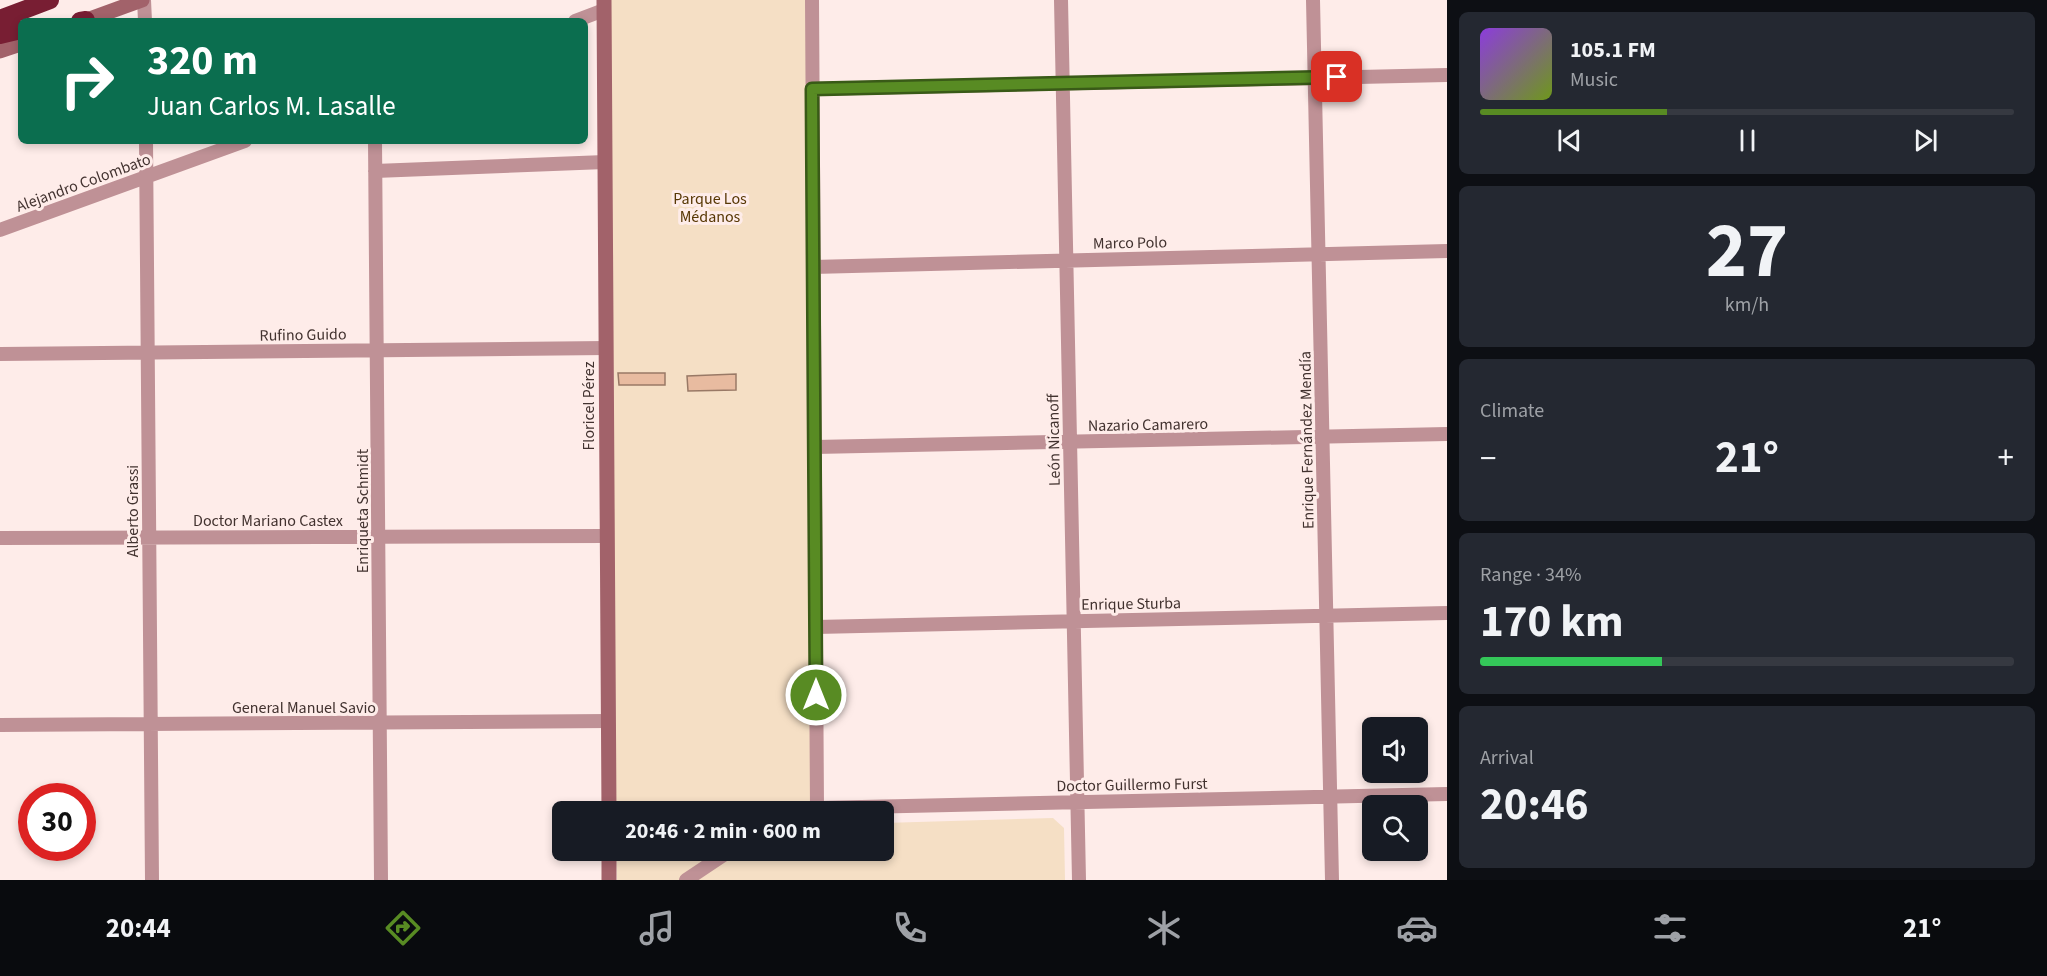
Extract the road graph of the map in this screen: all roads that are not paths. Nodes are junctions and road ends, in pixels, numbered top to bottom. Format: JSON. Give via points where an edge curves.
{"nodes":[{"id":1,"x":50,"y":0,"type":"edge"},
{"id":2,"x":143,"y":0,"type":"edge"},
{"id":3,"x":812,"y":0,"type":"edge"},
{"id":4,"x":1061,"y":0,"type":"edge"},
{"id":5,"x":1313,"y":0,"type":"edge"},
{"id":6,"x":604,"y":5,"type":"edge"},
{"id":7,"x":92,"y":18,"type":"edge"},
{"id":8,"x":145,"y":18,"type":"edge"},
{"id":9,"x":580,"y":18,"type":"edge"},
{"id":10,"x":0,"y":19,"type":"edge"},
{"id":11,"x":18,"y":31,"type":"edge"},
{"id":12,"x":0,"y":35,"type":"edge"},
{"id":13,"x":18,"y":45,"type":"edge"},
{"id":14,"x":0,"y":51,"type":"edge"},
{"id":15,"x":1447,"y":75,"type":"edge"},
{"id":16,"x":1315,"y":78,"type":"junction"},
{"id":17,"x":1062,"y":83,"type":"junction"},
{"id":18,"x":812,"y":89,"type":"junction"},
{"id":19,"x":146,"y":144,"type":"edge"},
{"id":20,"x":237,"y":144,"type":"edge"},
{"id":21,"x":375,"y":144,"type":"edge"},
{"id":22,"x":605,"y":162,"type":"junction"},
{"id":23,"x":375,"y":171,"type":"junction"},
{"id":24,"x":146,"y":177,"type":"junction"},
{"id":25,"x":0,"y":230,"type":"edge"},
{"id":26,"x":1447,"y":251,"type":"edge"},
{"id":27,"x":1319,"y":254,"type":"junction"},
{"id":28,"x":1066,"y":261,"type":"junction"},
{"id":29,"x":813,"y":267,"type":"junction"},
{"id":30,"x":606,"y":348,"type":"junction"},
{"id":31,"x":377,"y":350,"type":"junction"},
{"id":32,"x":147,"y":353,"type":"junction"},
{"id":33,"x":0,"y":354,"type":"edge"},
{"id":34,"x":1447,"y":435,"type":"edge"},
{"id":35,"x":1323,"y":437,"type":"junction"},
{"id":36,"x":1070,"y":442,"type":"junction"},
{"id":37,"x":815,"y":447,"type":"junction"},
{"id":38,"x":607,"y":536,"type":"junction"},
{"id":39,"x":149,"y":537,"type":"junction"},
{"id":40,"x":378,"y":537,"type":"junction"},
{"id":41,"x":0,"y":538,"type":"edge"},
{"id":42,"x":1447,"y":613,"type":"edge"},
{"id":43,"x":1327,"y":616,"type":"junction"},
{"id":44,"x":1074,"y":621,"type":"junction"},
{"id":45,"x":816,"y":627,"type":"junction"},
{"id":46,"x":608,"y":721,"type":"junction"},
{"id":47,"x":380,"y":723,"type":"junction"},
{"id":48,"x":151,"y":724,"type":"junction"},
{"id":49,"x":0,"y":725,"type":"edge"},
{"id":50,"x":1447,"y":794,"type":"edge"},
{"id":51,"x":1330,"y":796,"type":"junction"},
{"id":52,"x":609,"y":801,"type":"edge"},
{"id":53,"x":811,"y":801,"type":"edge"},
{"id":54,"x":1077,"y":802,"type":"junction"},
{"id":55,"x":894,"y":808,"type":"edge"},
{"id":56,"x":609,"y":861,"type":"edge"},
{"id":57,"x":714,"y":861,"type":"edge"},
{"id":58,"x":152,"y":880,"type":"edge"},
{"id":59,"x":381,"y":880,"type":"edge"},
{"id":60,"x":609,"y":880,"type":"edge"},
{"id":61,"x":686,"y":880,"type":"edge"},
{"id":62,"x":1079,"y":880,"type":"edge"},
{"id":63,"x":1332,"y":880,"type":"edge"}],
"edges":[{"from":1,"to":10,"type":"highway"},
{"from":2,"to":7,"type":"street"},
{"from":2,"to":8,"type":"street"},
{"from":3,"to":18,"type":"street"},
{"from":4,"to":17,"type":"street","name":"León Nicanoff"},
{"from":5,"to":16,"type":"street","name":"Enrique Fernández Mendía"},
{"from":6,"to":9,"type":"street"},
{"from":6,"to":22,"type":"street","name":"Floricel Pérez"},
{"from":11,"to":12,"type":"highway"},
{"from":13,"to":14,"type":"street"},
{"from":15,"to":16,"type":"street"},
{"from":16,"to":17,"type":"street"},
{"from":16,"to":27,"type":"street","name":"Enrique Fernández Mendía"},
{"from":17,"to":18,"type":"street"},
{"from":17,"to":28,"type":"street","name":"León Nicanoff"},
{"from":18,"to":29,"type":"street"},
{"from":19,"to":24,"type":"street","name":"Alberto Grassi"},
{"from":20,"to":24,"type":"street","name":"Alejandro Colombato"},
{"from":21,"to":23,"type":"street","name":"Enriqueta Schmidt"},
{"from":22,"to":23,"type":"street"},
{"from":22,"to":30,"type":"street","name":"Floricel Pérez"},
{"from":23,"to":31,"type":"street","name":"Enriqueta Schmidt"},
{"from":24,"to":25,"type":"street","name":"Alejandro Colombato"},
{"from":24,"to":32,"type":"street","name":"Alberto Grassi"},
{"from":26,"to":27,"type":"street","name":"Marco Polo"},
{"from":27,"to":28,"type":"street","name":"Marco Polo"},
{"from":27,"to":35,"type":"street","name":"Enrique Fernández Mendía"},
{"from":28,"to":29,"type":"street","name":"Marco Polo"},
{"from":28,"to":36,"type":"street","name":"León Nicanoff"},
{"from":29,"to":37,"type":"street"},
{"from":30,"to":31,"type":"street","name":"Rufino Guido"},
{"from":30,"to":38,"type":"street","name":"Floricel Pérez"},
{"from":31,"to":32,"type":"street","name":"Rufino Guido"},
{"from":31,"to":40,"type":"street","name":"Enriqueta Schmidt"},
{"from":32,"to":33,"type":"street","name":"Rufino Guido"},
{"from":32,"to":39,"type":"street","name":"Alberto Grassi"},
{"from":34,"to":35,"type":"street","name":"Nazario Camarero"},
{"from":35,"to":36,"type":"street","name":"Nazario Camarero"},
{"from":35,"to":43,"type":"street","name":"Enrique Fernández Mendía"},
{"from":36,"to":37,"type":"street","name":"Nazario Camarero"},
{"from":36,"to":44,"type":"street","name":"León Nicanoff"},
{"from":37,"to":45,"type":"street"},
{"from":38,"to":40,"type":"street","name":"Doctor Mariano Castex"},
{"from":38,"to":46,"type":"street","name":"Floricel Pérez"},
{"from":39,"to":40,"type":"street","name":"Doctor Mariano Castex"},
{"from":39,"to":41,"type":"street","name":"Doctor Mariano Castex"},
{"from":39,"to":48,"type":"street","name":"Alberto Grassi"},
{"from":40,"to":47,"type":"street","name":"Enriqueta Schmidt"},
{"from":42,"to":43,"type":"street","name":"Enrique Sturba"},
{"from":43,"to":44,"type":"street","name":"Enrique Sturba"},
{"from":43,"to":51,"type":"street","name":"Enrique Fernández Mendía"},
{"from":44,"to":45,"type":"street","name":"Enrique Sturba"},
{"from":44,"to":54,"type":"street","name":"León Nicanoff"},
{"from":45,"to":53,"type":"street"},
{"from":46,"to":47,"type":"street","name":"General Manuel Savio"},
{"from":46,"to":52,"type":"street","name":"Floricel Pérez"},
{"from":47,"to":48,"type":"street","name":"General Manuel Savio"},
{"from":47,"to":59,"type":"street","name":"Enriqueta Schmidt"},
{"from":48,"to":49,"type":"street","name":"General Manuel Savio"},
{"from":48,"to":58,"type":"street","name":"Alberto Grassi"},
{"from":50,"to":51,"type":"street","name":"Doctor Guillermo Furst"},
{"from":51,"to":54,"type":"street","name":"Doctor Guillermo Furst"},
{"from":51,"to":63,"type":"street","name":"Enrique Fernández Mendía"},
{"from":54,"to":55,"type":"street","name":"Doctor Guillermo Furst"},
{"from":54,"to":62,"type":"street","name":"León Nicanoff"},
{"from":56,"to":60,"type":"street"},
{"from":57,"to":61,"type":"street"}]}
